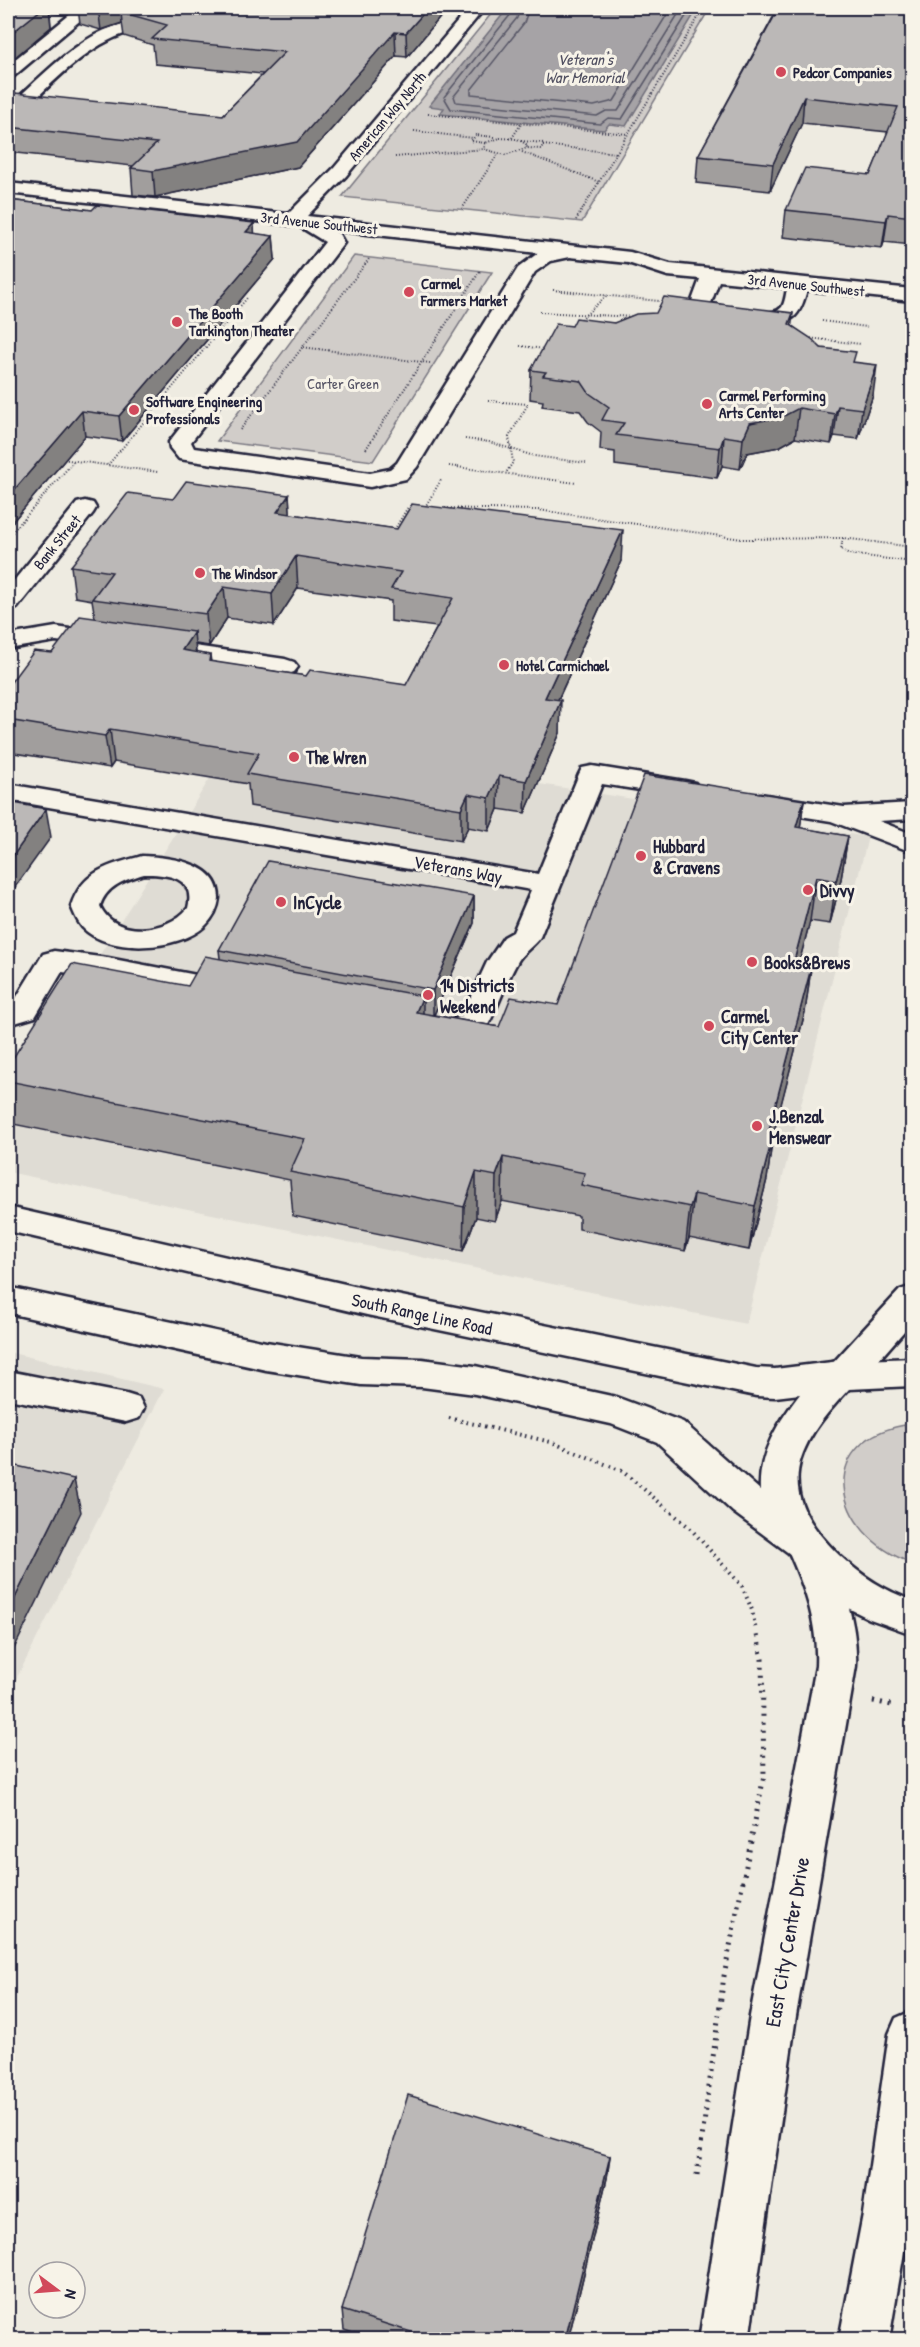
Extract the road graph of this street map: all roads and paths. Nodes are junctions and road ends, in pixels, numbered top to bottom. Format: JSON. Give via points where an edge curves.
{"nodes":[{"id":1,"x":87,"y":8,"type":"edge"},
{"id":2,"x":477,"y":8,"type":"edge"},
{"id":3,"x":704,"y":8,"type":"edge"},
{"id":4,"x":183,"y":9,"type":"edge"},
{"id":5,"x":203,"y":13,"type":"edge"},
{"id":6,"x":49,"y":20,"type":"dead end"},
{"id":7,"x":70,"y":22,"type":"junction"},
{"id":8,"x":8,"y":73,"type":"edge"},
{"id":9,"x":427,"y":114,"type":"dead end"},
{"id":10,"x":8,"y":116,"type":"edge"},
{"id":11,"x":521,"y":124,"type":"junction"},
{"id":12,"x":412,"y":131,"type":"dead end"},
{"id":13,"x":628,"y":134,"type":"junction"},
{"id":14,"x":473,"y":138,"type":"junction"},
{"id":15,"x":500,"y":138,"type":"junction"},
{"id":16,"x":512,"y":138,"type":"junction"},
{"id":17,"x":521,"y":140,"type":"junction"},
{"id":18,"x":485,"y":143,"type":"junction"},
{"id":19,"x":543,"y":146,"type":"junction"},
{"id":20,"x":527,"y":148,"type":"junction"},
{"id":21,"x":484,"y":149,"type":"junction"},
{"id":22,"x":521,"y":152,"type":"junction"},
{"id":23,"x":616,"y":153,"type":"junction"},
{"id":24,"x":498,"y":154,"type":"junction"},
{"id":25,"x":390,"y":158,"type":"dead end"},
{"id":26,"x":599,"y":182,"type":"junction"},
{"id":27,"x":8,"y":188,"type":"edge"},
{"id":28,"x":459,"y":213,"type":"dead end"},
{"id":29,"x":299,"y":221,"type":"junction"},
{"id":30,"x":573,"y":226,"type":"dead end"},
{"id":31,"x":672,"y":250,"type":"dead end"},
{"id":32,"x":375,"y":251,"type":"dead end"},
{"id":33,"x":572,"y":251,"type":"junction"},
{"id":34,"x":630,"y":258,"type":"junction"},
{"id":35,"x":484,"y":263,"type":"dead end"},
{"id":36,"x":711,"y":275,"type":"junction"},
{"id":37,"x":798,"y":285,"type":"junction"},
{"id":38,"x":552,"y":290,"type":"dead end"},
{"id":39,"x":250,"y":293,"type":"edge"},
{"id":40,"x":606,"y":296,"type":"junction"},
{"id":41,"x":912,"y":296,"type":"edge"},
{"id":42,"x":700,"y":306,"type":"junction"},
{"id":43,"x":577,"y":323,"type":"edge"},
{"id":44,"x":211,"y":335,"type":"edge"},
{"id":45,"x":215,"y":336,"type":"junction"},
{"id":46,"x":259,"y":341,"type":"junction"},
{"id":47,"x":519,"y":346,"type":"dead end"},
{"id":48,"x":301,"y":347,"type":"junction"},
{"id":49,"x":549,"y":349,"type":"edge"},
{"id":50,"x":422,"y":362,"type":"junction"},
{"id":51,"x":467,"y":368,"type":"junction"},
{"id":52,"x":488,"y":400,"type":"dead end"},
{"id":53,"x":234,"y":438,"type":"dead end"},
{"id":54,"x":465,"y":439,"type":"dead end"},
{"id":55,"x":512,"y":449,"type":"junction"},
{"id":56,"x":362,"y":455,"type":"dead end"},
{"id":57,"x":52,"y":457,"type":"edge"},
{"id":58,"x":75,"y":461,"type":"junction"},
{"id":59,"x":586,"y":463,"type":"dead end"},
{"id":60,"x":107,"y":466,"type":"junction"},
{"id":61,"x":449,"y":466,"type":"dead end"},
{"id":62,"x":164,"y":473,"type":"dead end"},
{"id":63,"x":506,"y":473,"type":"junction"},
{"id":64,"x":576,"y":483,"type":"dead end"},
{"id":65,"x":85,"y":508,"type":"dead end"},
{"id":66,"x":391,"y":535,"type":"edge"},
{"id":67,"x":8,"y":537,"type":"edge"},
{"id":68,"x":843,"y":538,"type":"junction"},
{"id":69,"x":912,"y":547,"type":"edge"},
{"id":70,"x":912,"y":562,"type":"edge"},
{"id":71,"x":8,"y":603,"type":"edge"},
{"id":72,"x":8,"y":642,"type":"edge"},
{"id":73,"x":285,"y":667,"type":"dead end"},
{"id":74,"x":8,"y":792,"type":"edge"},
{"id":75,"x":912,"y":811,"type":"edge"},
{"id":76,"x":837,"y":814,"type":"junction"},
{"id":77,"x":191,"y":824,"type":"junction"},
{"id":78,"x":912,"y":844,"type":"edge"},
{"id":79,"x":165,"y":865,"type":"junction"},
{"id":80,"x":548,"y":884,"type":"junction"},
{"id":81,"x":125,"y":938,"type":"junction"},
{"id":82,"x":108,"y":968,"type":"junction"},
{"id":83,"x":264,"y":998,"type":"edge"},
{"id":84,"x":8,"y":1015,"type":"edge"},
{"id":85,"x":403,"y":1024,"type":"edge"},
{"id":86,"x":8,"y":1219,"type":"edge"},
{"id":87,"x":912,"y":1299,"type":"edge"},
{"id":88,"x":8,"y":1300,"type":"edge"},
{"id":89,"x":912,"y":1372,"type":"edge"},
{"id":90,"x":842,"y":1375,"type":"junction"},
{"id":91,"x":8,"y":1385,"type":"edge"},
{"id":92,"x":126,"y":1408,"type":"dead end"},
{"id":93,"x":456,"y":1420,"type":"dead end"},
{"id":94,"x":803,"y":1545,"type":"junction"},
{"id":95,"x":912,"y":1617,"type":"edge"},
{"id":96,"x":869,"y":1700,"type":"dead end"},
{"id":97,"x":896,"y":1706,"type":"dead end"},
{"id":98,"x":912,"y":2034,"type":"edge"},
{"id":99,"x":695,"y":2187,"type":"dead end"},
{"id":100,"x":724,"y":2340,"type":"edge"},
{"id":101,"x":864,"y":2340,"type":"edge"}],
"edges":[{"from":1,"to":7,"type":"street"},
{"from":2,"to":29,"type":"street","name":"American Way North"},
{"from":3,"to":13,"type":"path"},
{"from":4,"to":5,"type":"street"},
{"from":4,"to":10,"type":"street","via":[[99,39]]},
{"from":6,"to":7,"type":"street"},
{"from":7,"to":8,"type":"street"},
{"from":9,"to":11,"type":"path"},
{"from":11,"to":13,"type":"path"},
{"from":11,"to":16,"type":"path"},
{"from":12,"to":14,"type":"path"},
{"from":13,"to":23,"type":"path"},
{"from":14,"to":15,"type":"path"},
{"from":14,"to":18,"type":"path","via":[[471,141]]},
{"from":15,"to":16,"type":"path"},
{"from":15,"to":18,"type":"path"},
{"from":16,"to":17,"type":"path"},
{"from":17,"to":19,"type":"path","via":[[544,143]]},
{"from":17,"to":20,"type":"path"},
{"from":18,"to":21,"type":"path"},
{"from":19,"to":20,"type":"path"},
{"from":19,"to":23,"type":"path"},
{"from":20,"to":22,"type":"path"},
{"from":21,"to":24,"type":"path"},
{"from":21,"to":25,"type":"path"},
{"from":22,"to":24,"type":"path"},
{"from":22,"to":26,"type":"path"},
{"from":23,"to":26,"type":"path"},
{"from":24,"to":28,"type":"path"},
{"from":26,"to":30,"type":"path"},
{"from":27,"to":29,"type":"street","name":"3rd Avenue Southwest"},
{"from":29,"to":33,"type":"street","name":"3rd Avenue Southwest"},
{"from":29,"to":46,"type":"street","via":[[335,243]]},
{"from":31,"to":34,"type":"street","name":"3rd Avenue Southwest"},
{"from":32,"to":48,"type":"path"},
{"from":33,"to":34,"type":"street","name":"3rd Avenue Southwest"},
{"from":33,"to":51,"type":"street","via":[[545,257],[528,268]]},
{"from":34,"to":36,"type":"street","name":"3rd Avenue Southwest","via":[[668,270]]},
{"from":35,"to":50,"type":"path"},
{"from":36,"to":37,"type":"street","name":"3rd Avenue Southwest"},
{"from":36,"to":42,"type":"street"},
{"from":37,"to":41,"type":"street","name":"3rd Avenue Southwest"},
{"from":37,"to":42,"type":"street","via":[[790,311],[777,319],[722,314]]},
{"from":38,"to":40,"type":"path"},
{"from":39,"to":45,"type":"path"},
{"from":40,"to":42,"type":"path"},
{"from":40,"to":43,"type":"path","via":[[600,307]]},
{"from":44,"to":45,"type":"path"},
{"from":45,"to":46,"type":"path"},
{"from":45,"to":60,"type":"path"},
{"from":46,"to":48,"type":"path"},
{"from":46,"to":51,"type":"street","via":[[180,442],[187,454],[369,480],[398,474]]},
{"from":47,"to":49,"type":"path"},
{"from":48,"to":50,"type":"path"},
{"from":48,"to":53,"type":"path"},
{"from":50,"to":51,"type":"path"},
{"from":50,"to":56,"type":"path"},
{"from":52,"to":55,"type":"path","via":[[528,404],[509,437]]},
{"from":54,"to":55,"type":"path"},
{"from":55,"to":59,"type":"path"},
{"from":55,"to":63,"type":"path","via":[[513,462]]},
{"from":57,"to":58,"type":"path"},
{"from":58,"to":60,"type":"path"},
{"from":58,"to":67,"type":"path"},
{"from":60,"to":62,"type":"path"},
{"from":61,"to":63,"type":"path"},
{"from":63,"to":64,"type":"path"},
{"from":65,"to":71,"type":"street","name":"Bank Street"},
{"from":66,"to":68,"type":"path","via":[[408,507],[538,510],[742,538]]},
{"from":68,"to":69,"type":"path"},
{"from":68,"to":70,"type":"path","via":[[841,549],[849,554]]},
{"from":72,"to":73,"type":"street","via":[[56,633]]},
{"from":74,"to":77,"type":"street","name":"Veterans Way"},
{"from":75,"to":76,"type":"street"},
{"from":76,"to":78,"type":"street"},
{"from":76,"to":80,"type":"street","via":[[592,774]]},
{"from":77,"to":79,"type":"street"},
{"from":77,"to":80,"type":"street","name":"Veterans Way"},
{"from":79,"to":81,"type":"street","via":[[119,869],[100,879],[88,892],[84,907],[90,921],[104,932]]},
{"from":79,"to":81,"type":"street","via":[[185,871],[199,882],[206,895],[203,910],[172,934],[149,939]]},
{"from":80,"to":85,"type":"street","via":[[525,937],[514,944],[502,962],[474,1023],[448,1031]]},
{"from":81,"to":82,"type":"street"},
{"from":82,"to":83,"type":"street"},
{"from":82,"to":84,"type":"street","via":[[54,961],[24,1010]]},
{"from":86,"to":90,"type":"street","name":"South Range Line Road","via":[[367,1302],[756,1382]]},
{"from":87,"to":90,"type":"street","name":"East City Center Drive"},
{"from":88,"to":94,"type":"street","via":[[266,1356],[361,1371],[475,1380],[628,1414],[670,1432],[746,1502]]},
{"from":89,"to":90,"type":"street","name":"South Range Line Road"},
{"from":90,"to":94,"type":"street","name":"East City Center Drive","via":[[797,1424],[781,1458],[780,1498],[790,1526]]},
{"from":91,"to":92,"type":"street"},
{"from":93,"to":99,"type":"path","via":[[578,1450],[622,1470],[706,1545],[742,1586],[752,1610],[762,1659],[764,1776],[724,1976]]},
{"from":94,"to":95,"type":"street","via":[[865,1600]]},
{"from":94,"to":100,"type":"street","name":"East City Center Drive","via":[[833,1614],[838,1641],[836,1666],[773,2016]]},
{"from":96,"to":97,"type":"path"},
{"from":98,"to":101,"type":"street","via":[[887,2214]]}]}
